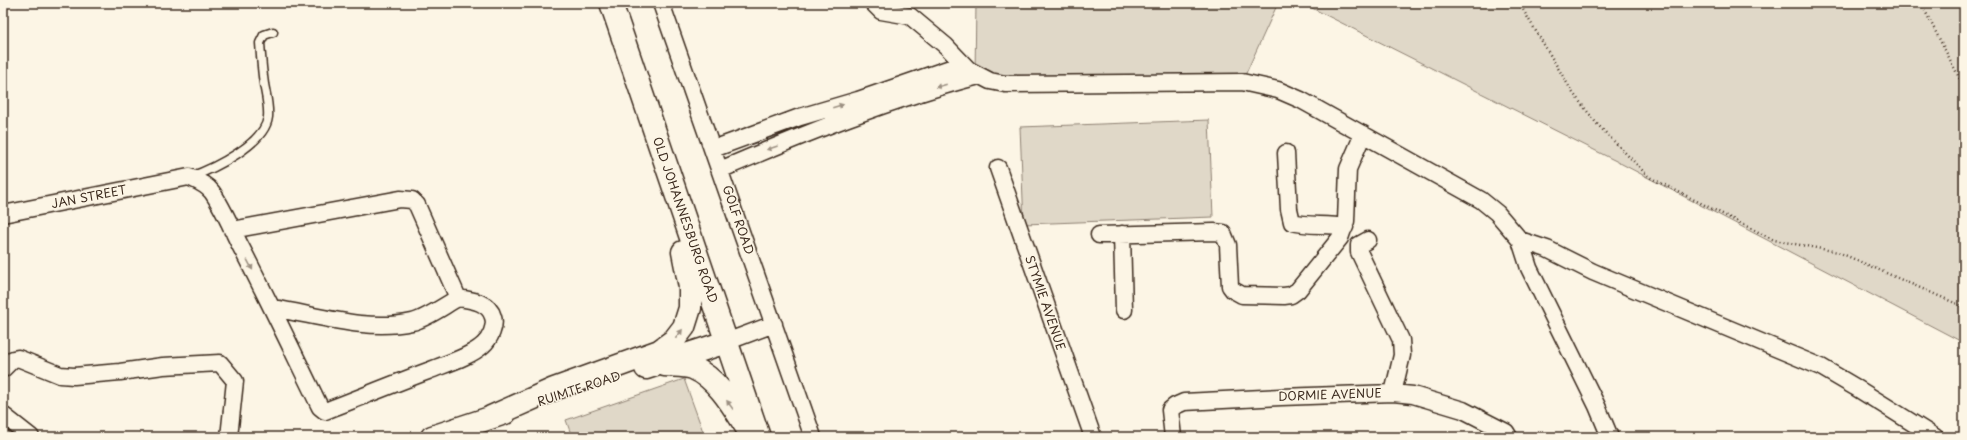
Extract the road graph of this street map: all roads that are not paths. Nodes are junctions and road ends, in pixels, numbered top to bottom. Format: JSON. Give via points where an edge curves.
{"nodes":[{"id":1,"x":611,"y":3,"type":"edge"},
{"id":2,"x":661,"y":3,"type":"edge"},
{"id":3,"x":873,"y":3,"type":"edge"},
{"id":4,"x":913,"y":10,"type":"edge"},
{"id":5,"x":273,"y":32,"type":"dead end"},
{"id":6,"x":962,"y":64,"type":"junction"},
{"id":7,"x":979,"y":76,"type":"junction"},
{"id":8,"x":1363,"y":134,"type":"junction"},
{"id":9,"x":713,"y":149,"type":"junction"},
{"id":10,"x":1286,"y":153,"type":"dead end"},
{"id":11,"x":665,"y":162,"type":"junction"},
{"id":12,"x":998,"y":168,"type":"dead end"},
{"id":13,"x":720,"y":170,"type":"junction"},
{"id":14,"x":182,"y":179,"type":"junction"},
{"id":15,"x":3,"y":214,"type":"edge"},
{"id":16,"x":1345,"y":227,"type":"junction"},
{"id":17,"x":232,"y":230,"type":"junction"},
{"id":18,"x":1122,"y":234,"type":"junction"},
{"id":19,"x":1099,"y":235,"type":"dead end"},
{"id":20,"x":1368,"y":240,"type":"dead end"},
{"id":21,"x":1520,"y":240,"type":"junction"},
{"id":22,"x":1547,"y":249,"type":"junction"},
{"id":23,"x":1529,"y":268,"type":"junction"},
{"id":24,"x":458,"y":298,"type":"junction"},
{"id":25,"x":272,"y":308,"type":"junction"},
{"id":26,"x":1124,"y":310,"type":"dead end"},
{"id":27,"x":774,"y":324,"type":"junction"},
{"id":28,"x":726,"y":342,"type":"junction"},
{"id":29,"x":658,"y":364,"type":"junction"},
{"id":30,"x":3,"y":369,"type":"edge"},
{"id":31,"x":1393,"y":393,"type":"junction"},
{"id":32,"x":3,"y":415,"type":"edge"},
{"id":33,"x":491,"y":417,"type":"junction"},
{"id":34,"x":31,"y":437,"type":"edge"},
{"id":35,"x":229,"y":437,"type":"edge"},
{"id":36,"x":432,"y":437,"type":"edge"},
{"id":37,"x":752,"y":437,"type":"edge"},
{"id":38,"x":759,"y":437,"type":"edge"},
{"id":39,"x":813,"y":437,"type":"edge"},
{"id":40,"x":1093,"y":437,"type":"edge"},
{"id":41,"x":1173,"y":437,"type":"edge"},
{"id":42,"x":1509,"y":437,"type":"edge"},
{"id":43,"x":1610,"y":437,"type":"edge"},
{"id":44,"x":1935,"y":437,"type":"edge"}],
"edges":[{"from":1,"to":11,"type":"main road","name":"OLD JOHANNESBURG ROAD"},
{"from":2,"to":9,"type":"street","name":"GOLF ROAD"},
{"from":3,"to":4,"type":"street","via":[[880,11]]},
{"from":4,"to":6,"type":"street"},
{"from":5,"to":14,"type":"lane","via":[[264,35],[260,43],[268,109],[263,132],[241,150],[208,170]]},
{"from":6,"to":7,"type":"street"},
{"from":9,"to":6,"type":"street","one_way":true,"via":[[800,117]]},
{"from":7,"to":8,"type":"street","via":[[1005,84],[1242,82],[1278,90]]},
{"from":7,"to":13,"type":"street","one_way":true,"via":[[940,86],[864,112]]},
{"from":8,"to":16,"type":"street","via":[[1348,169]]},
{"from":8,"to":21,"type":"street","via":[[1481,200],[1497,212]]},
{"from":9,"to":13,"type":"street","name":"GOLF ROAD"},
{"from":10,"to":16,"type":"street","via":[[1292,222]]},
{"from":11,"to":28,"type":"main road","name":"OLD JOHANNESBURG ROAD"},
{"from":33,"to":11,"type":"main road","one_way":true,"via":[[554,389],[659,351],[674,340],[684,327],[690,308],[690,287],[687,266],[670,209]]},
{"from":12,"to":40,"type":"street","name":"STYMIE AVENUE"},
{"from":13,"to":27,"type":"street","name":"GOLF ROAD"},
{"from":14,"to":15,"type":"street","name":"JAN STREET"},
{"from":14,"to":17,"type":"street","via":[[205,185],[211,191]]},
{"from":16,"to":18,"type":"street","via":[[1340,238],[1298,290],[1284,296],[1242,296],[1232,290],[1228,245],[1223,233]]},
{"from":17,"to":24,"type":"street","via":[[400,199],[412,200],[417,205]]},
{"from":17,"to":25,"type":"street","one_way":true},
{"from":18,"to":19,"type":"street"},
{"from":18,"to":26,"type":"street"},
{"from":20,"to":31,"type":"street","via":[[1358,245],[1358,252],[1401,340],[1402,355]]},
{"from":21,"to":22,"type":"street"},
{"from":21,"to":23,"type":"street"},
{"from":22,"to":23,"type":"street"},
{"from":22,"to":44,"type":"street","via":[[1593,272],[1821,367]]},
{"from":23,"to":43,"type":"street"},
{"from":24,"to":25,"type":"street","via":[[416,321],[391,324],[362,324]]},
{"from":24,"to":25,"type":"street","via":[[474,300],[491,312],[494,321],[490,337],[483,345],[456,360],[325,411],[320,407]]},
{"from":27,"to":28,"type":"street"},
{"from":27,"to":39,"type":"street","name":"GOLF ROAD"},
{"from":28,"to":29,"type":"main road","name":"RUIMTE ROAD"},
{"from":28,"to":38,"type":"main road","name":"OLD JOHANNESBURG ROAD"},
{"from":29,"to":33,"type":"main road","name":"RUIMTE ROAD"},
{"from":37,"to":29,"type":"main road","one_way":true,"via":[[717,386],[705,374],[691,368]]},
{"from":30,"to":35,"type":"street","via":[[18,358],[60,375],[74,376],[163,366],[220,363],[235,381]]},
{"from":31,"to":41,"type":"street","name":"DORMIE AVENUE","via":[[1184,402],[1170,410]]},
{"from":31,"to":42,"type":"street","name":"DORMIE AVENUE","via":[[1463,410],[1506,432]]},
{"from":32,"to":34,"type":"street"},
{"from":33,"to":36,"type":"main road","name":"RUIMTE ROAD"}]}
